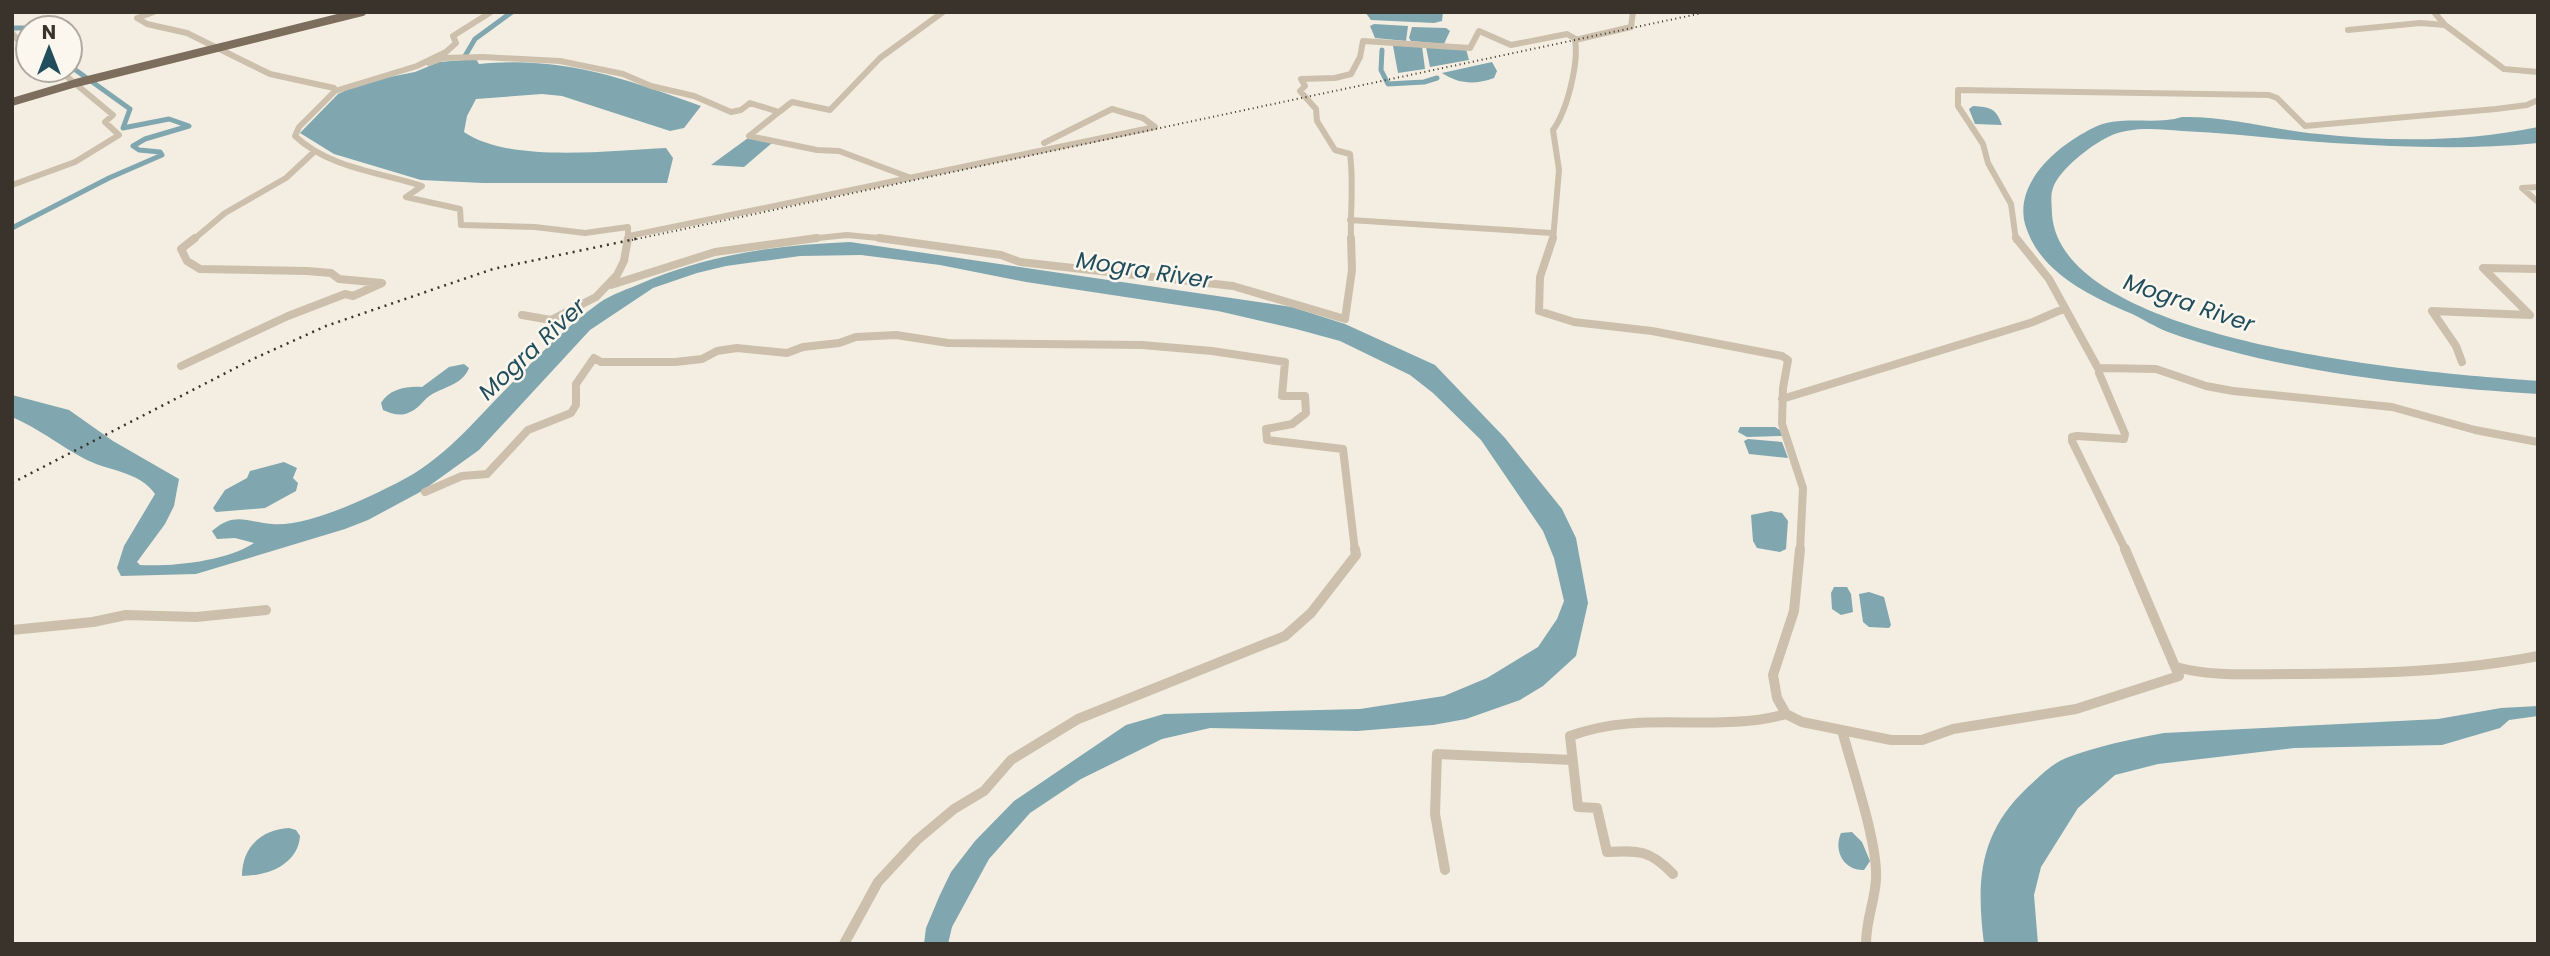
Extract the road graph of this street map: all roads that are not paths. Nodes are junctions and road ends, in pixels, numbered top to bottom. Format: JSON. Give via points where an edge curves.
{"nodes":[{"id":1,"x":154,"y":12,"type":"edge"},
{"id":2,"x":362,"y":12,"type":"edge"},
{"id":3,"x":491,"y":12,"type":"edge"},
{"id":4,"x":943,"y":12,"type":"edge"},
{"id":5,"x":1633,"y":12,"type":"edge"},
{"id":6,"x":2434,"y":12,"type":"edge"},
{"id":7,"x":2445,"y":25,"type":"junction"},
{"id":8,"x":2348,"y":30,"type":"dead end"},
{"id":9,"x":1576,"y":39,"type":"junction"},
{"id":10,"x":216,"y":47,"type":"junction"},
{"id":11,"x":429,"y":63,"type":"junction"},
{"id":12,"x":2538,"y":72,"type":"edge"},
{"id":13,"x":84,"y":81,"type":"edge"},
{"id":14,"x":73,"y":84,"type":"edge"},
{"id":15,"x":77,"y":84,"type":"edge"},
{"id":16,"x":335,"y":91,"type":"junction"},
{"id":17,"x":2538,"y":100,"type":"edge"},
{"id":18,"x":12,"y":102,"type":"edge"},
{"id":19,"x":779,"y":112,"type":"junction"},
{"id":20,"x":1044,"y":143,"type":"dead end"},
{"id":21,"x":315,"y":151,"type":"junction"},
{"id":22,"x":911,"y":178,"type":"junction"},
{"id":23,"x":12,"y":185,"type":"edge"},
{"id":24,"x":2538,"y":187,"type":"edge"},
{"id":25,"x":2538,"y":202,"type":"edge"},
{"id":26,"x":1350,"y":219,"type":"junction"},
{"id":27,"x":1552,"y":233,"type":"junction"},
{"id":28,"x":629,"y":236,"type":"junction"},
{"id":29,"x":2538,"y":269,"type":"edge"},
{"id":30,"x":611,"y":285,"type":"junction"},
{"id":31,"x":2063,"y":309,"type":"junction"},
{"id":32,"x":522,"y":315,"type":"dead end"},
{"id":33,"x":2462,"y":362,"type":"dead end"},
{"id":34,"x":181,"y":366,"type":"dead end"},
{"id":35,"x":2099,"y":370,"type":"junction"},
{"id":36,"x":1782,"y":399,"type":"junction"},
{"id":37,"x":2538,"y":442,"type":"edge"},
{"id":38,"x":425,"y":492,"type":"dead end"},
{"id":39,"x":266,"y":610,"type":"dead end"},
{"id":40,"x":12,"y":630,"type":"edge"},
{"id":41,"x":2538,"y":656,"type":"edge"},
{"id":42,"x":2176,"y":667,"type":"junction"},
{"id":43,"x":1786,"y":715,"type":"junction"},
{"id":44,"x":1842,"y":730,"type":"junction"},
{"id":45,"x":1572,"y":760,"type":"junction"},
{"id":46,"x":1445,"y":870,"type":"dead end"},
{"id":47,"x":1673,"y":874,"type":"dead end"},
{"id":48,"x":844,"y":944,"type":"edge"},
{"id":49,"x":1866,"y":944,"type":"edge"}],
"edges":[{"from":1,"to":10,"type":"street","via":[[137,18]]},
{"from":2,"to":10,"type":"main road"},
{"from":3,"to":11,"type":"street","via":[[458,30],[453,36],[456,43]]},
{"from":4,"to":19,"type":"street","via":[[879,58],[830,110],[792,103]]},
{"from":5,"to":9,"type":"street","via":[[1633,27]]},
{"from":6,"to":7,"type":"street"},
{"from":7,"to":8,"type":"street"},
{"from":7,"to":12,"type":"street","via":[[2504,69]]},
{"from":9,"to":26,"type":"street","via":[[1567,34],[1511,45],[1479,31],[1470,48],[1363,41],[1359,63],[1349,76],[1301,79],[1305,86],[1300,91],[1316,109],[1317,121],[1335,150],[1350,153],[1354,182]]},
{"from":9,"to":27,"type":"street","via":[[1560,122],[1553,130],[1559,170]]},
{"from":10,"to":13,"type":"main road"},
{"from":10,"to":16,"type":"street","via":[[270,74]]},
{"from":11,"to":16,"type":"street","via":[[356,81]]},
{"from":11,"to":19,"type":"street","via":[[483,57],[560,61],[623,74],[731,111],[750,103]]},
{"from":14,"to":18,"type":"main road"},
{"from":15,"to":23,"type":"street","via":[[113,115],[105,122],[119,135],[75,162]]},
{"from":16,"to":21,"type":"street","via":[[295,136]]},
{"from":17,"to":31,"type":"street","via":[[2496,109],[2305,126],[2269,95],[1958,90],[1958,106],[1983,144],[1988,163],[2011,204],[2016,241],[2049,279]]},
{"from":19,"to":22,"type":"street","via":[[749,136],[846,151]]},
{"from":20,"to":22,"type":"street","via":[[1112,109],[1143,118],[1155,127]]},
{"from":21,"to":28,"type":"street","via":[[422,186],[406,197],[460,209],[461,225],[585,233],[628,227]]},
{"from":21,"to":34,"type":"street","via":[[286,178],[198,234],[181,249],[187,261],[200,269],[307,271],[382,283],[288,316]]},
{"from":22,"to":28,"type":"street"},
{"from":24,"to":25,"type":"street","via":[[2522,188]]},
{"from":26,"to":27,"type":"street"},
{"from":26,"to":30,"type":"street","via":[[1352,270],[1345,319],[1233,286],[1109,274],[915,241],[847,235],[716,252]]},
{"from":27,"to":36,"type":"street","via":[[1539,277],[1539,311],[1585,324],[1634,328],[1785,357]]},
{"from":28,"to":30,"type":"street","via":[[624,266]]},
{"from":29,"to":33,"type":"street","via":[[2483,268],[2530,315],[2432,311]]},
{"from":30,"to":32,"type":"street","via":[[551,320]]},
{"from":31,"to":35,"type":"street"},
{"from":31,"to":36,"type":"street"},
{"from":35,"to":37,"type":"street","via":[[2156,369],[2233,391],[2392,407]]},
{"from":35,"to":42,"type":"street","via":[[2124,439],[2077,436],[2072,441],[2122,541]]},
{"from":36,"to":43,"type":"street","via":[[1782,424],[1803,488],[1794,611],[1773,675]]},
{"from":38,"to":48,"type":"street","via":[[462,477],[486,474],[528,429],[572,413],[576,384],[594,358],[601,362],[675,362],[737,348],[787,353],[856,337],[896,335],[948,343],[1142,345],[1285,362],[1282,396],[1305,396],[1306,413],[1292,424],[1266,429],[1267,440],[1343,449],[1350,474],[1350,531],[1356,555],[1311,613],[1285,636],[1078,719],[1011,760],[984,791],[917,840],[878,882]]},
{"from":39,"to":40,"type":"street","via":[[196,617],[127,615]]},
{"from":41,"to":42,"type":"street","via":[[2486,666],[2353,674],[2201,674]]},
{"from":42,"to":44,"type":"street","via":[[2179,676],[2174,679],[2076,709],[1953,729],[1922,740],[1891,740]]},
{"from":43,"to":44,"type":"street"},
{"from":43,"to":45,"type":"street","via":[[1730,726],[1602,724],[1570,736]]},
{"from":44,"to":49,"type":"street","via":[[1870,836],[1876,879]]},
{"from":45,"to":46,"type":"street","via":[[1437,754],[1434,814]]},
{"from":45,"to":47,"type":"street","via":[[1578,807],[1597,808],[1607,852],[1647,851]]}]}
